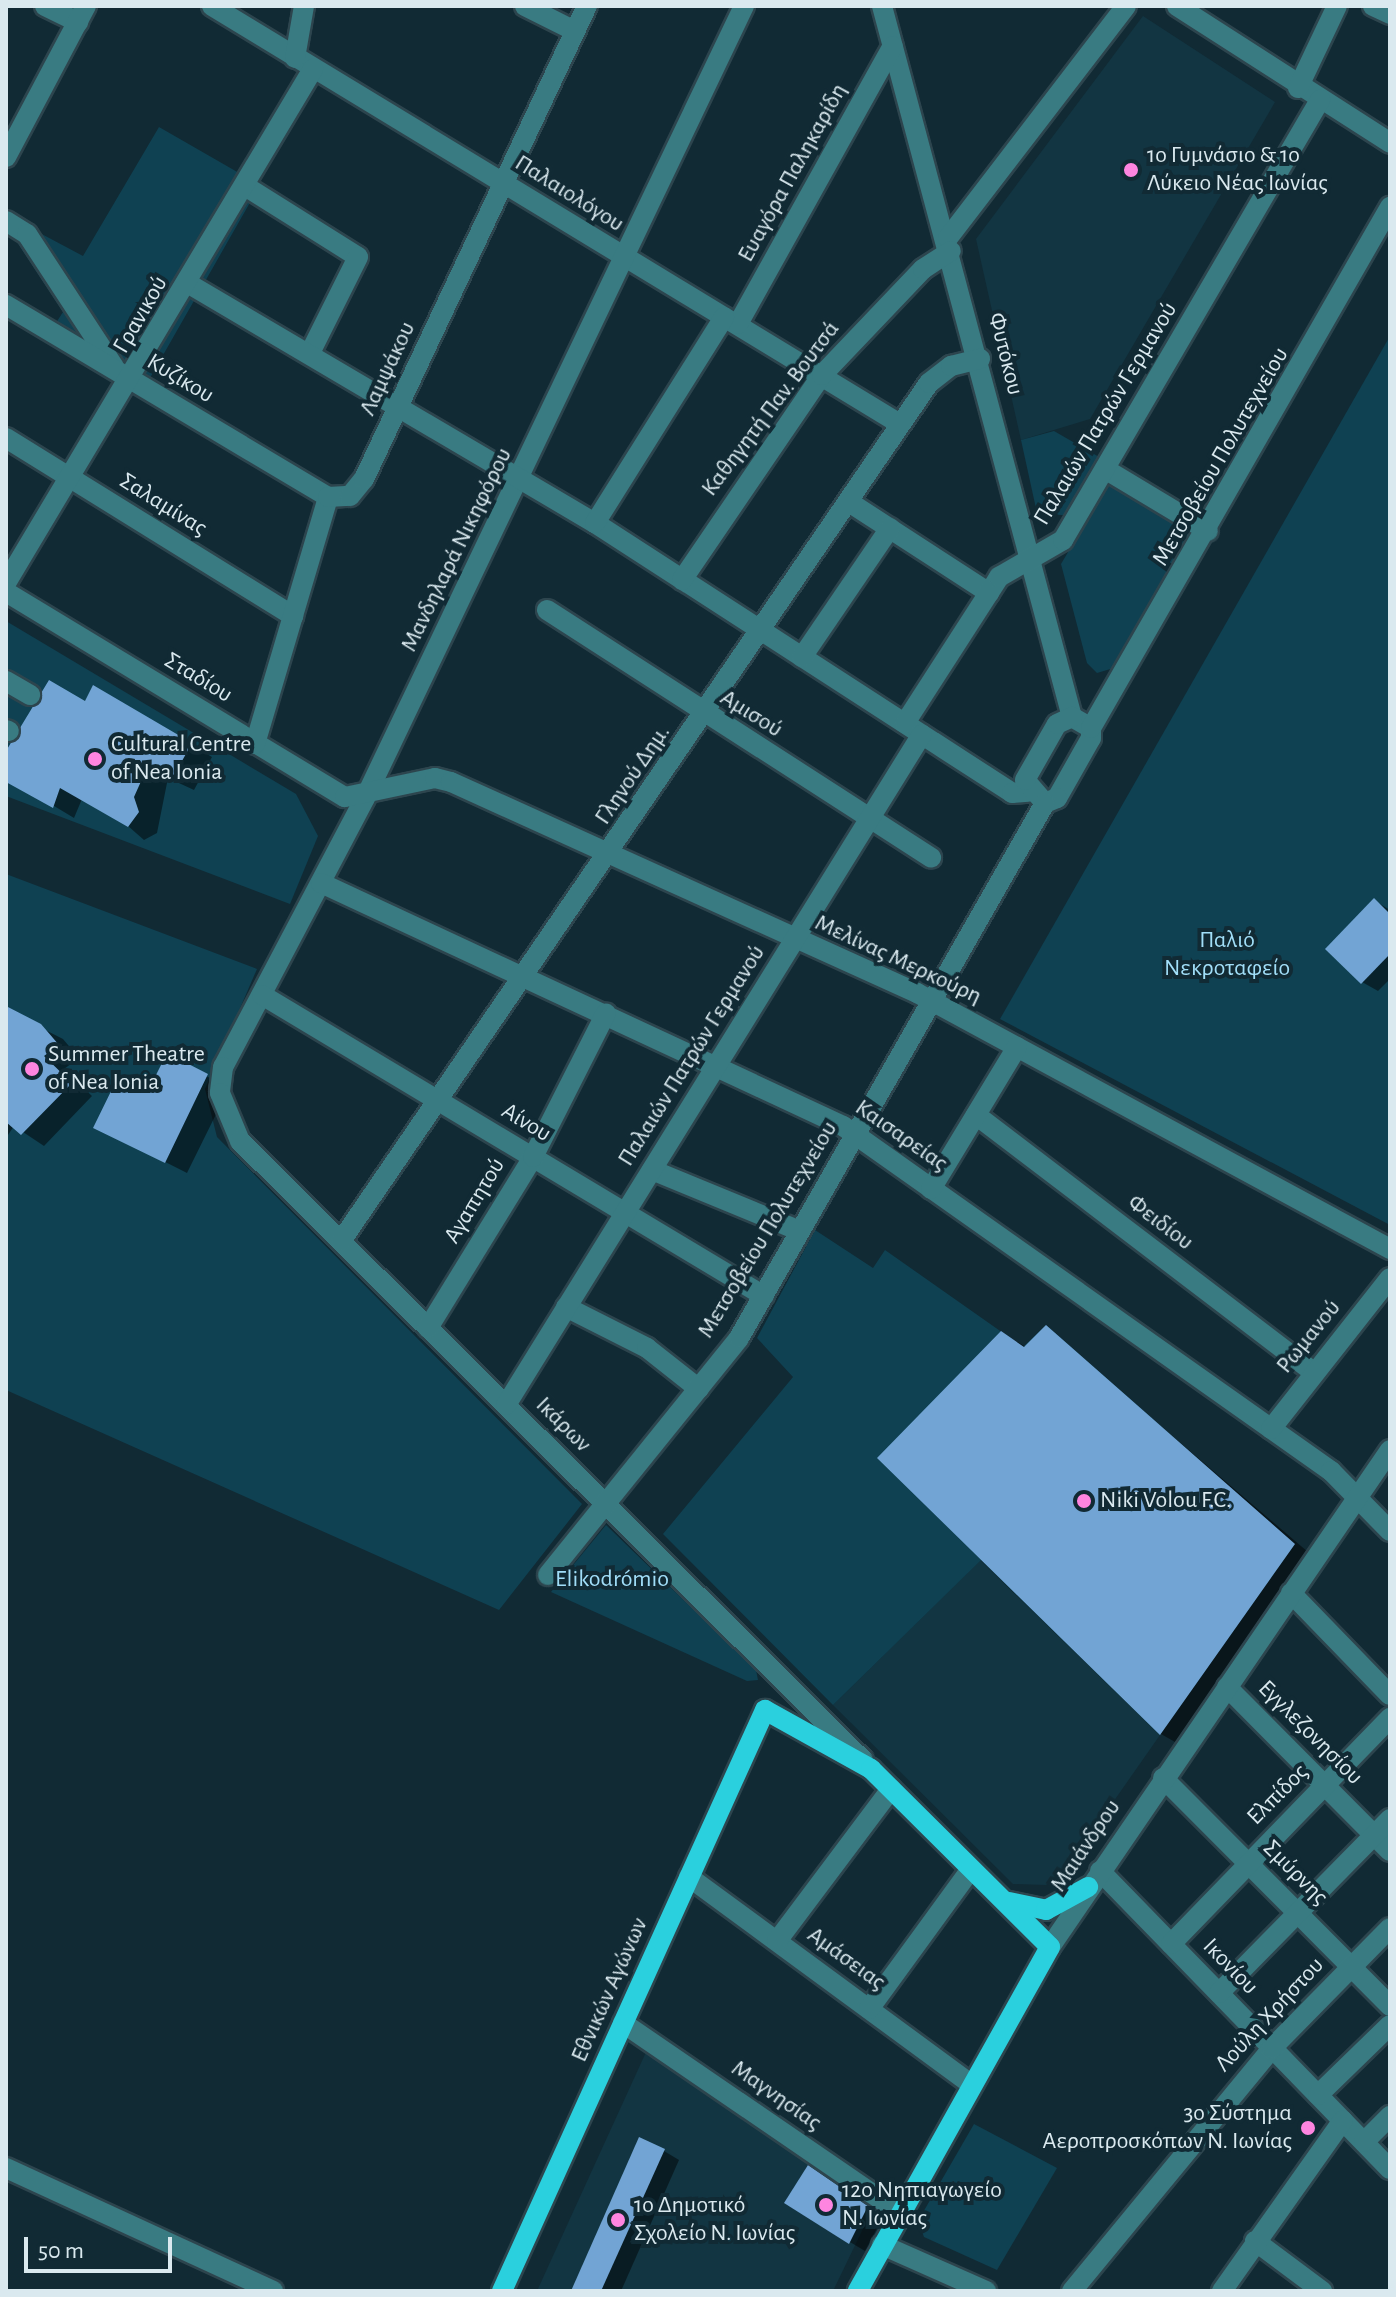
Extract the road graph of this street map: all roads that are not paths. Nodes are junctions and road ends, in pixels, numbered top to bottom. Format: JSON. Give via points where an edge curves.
{"nodes":[{"id":1,"x":45,"y":6,"type":"edge"},
{"id":2,"x":212,"y":6,"type":"edge"},
{"id":3,"x":304,"y":6,"type":"edge"},
{"id":4,"x":525,"y":6,"type":"edge"},
{"id":5,"x":587,"y":6,"type":"edge"},
{"id":6,"x":744,"y":6,"type":"edge"},
{"id":7,"x":882,"y":6,"type":"edge"},
{"id":8,"x":1126,"y":6,"type":"edge"},
{"id":9,"x":1177,"y":6,"type":"edge"},
{"id":10,"x":1337,"y":6,"type":"edge"},
{"id":11,"x":1373,"y":6,"type":"edge"},
{"id":12,"x":82,"y":14,"type":"edge"},
{"id":13,"x":1390,"y":14,"type":"edge"},
{"id":14,"x":575,"y":31,"type":"junction"},
{"id":15,"x":893,"y":46,"type":"junction"},
{"id":16,"x":295,"y":58,"type":"junction"},
{"id":17,"x":313,"y":69,"type":"junction"},
{"id":18,"x":1298,"y":88,"type":"junction"},
{"id":19,"x":1320,"y":100,"type":"junction"},
{"id":20,"x":1390,"y":143,"type":"edge"},
{"id":21,"x":6,"y":157,"type":"edge"},
{"id":22,"x":247,"y":182,"type":"junction"},
{"id":23,"x":502,"y":183,"type":"junction"},
{"id":24,"x":1390,"y":207,"type":"edge"},
{"id":25,"x":6,"y":221,"type":"edge"},
{"id":26,"x":950,"y":245,"type":"junction"},
{"id":27,"x":625,"y":259,"type":"junction"},
{"id":28,"x":189,"y":284,"type":"junction"},
{"id":29,"x":6,"y":305,"type":"edge"},
{"id":30,"x":731,"y":321,"type":"junction"},
{"id":31,"x":310,"y":353,"type":"junction"},
{"id":32,"x":980,"y":359,"type":"junction"},
{"id":33,"x":822,"y":375,"type":"junction"},
{"id":34,"x":128,"y":377,"type":"junction"},
{"id":35,"x":400,"y":407,"type":"junction"},
{"id":36,"x":900,"y":424,"type":"junction"},
{"id":37,"x":6,"y":438,"type":"edge"},
{"id":38,"x":1105,"y":469,"type":"junction"},
{"id":39,"x":71,"y":478,"type":"junction"},
{"id":40,"x":521,"y":479,"type":"junction"},
{"id":41,"x":328,"y":497,"type":"junction"},
{"id":42,"x":849,"y":502,"type":"junction"},
{"id":43,"x":595,"y":523,"type":"junction"},
{"id":44,"x":890,"y":528,"type":"junction"},
{"id":45,"x":1208,"y":531,"type":"junction"},
{"id":46,"x":1029,"y":559,"type":"junction"},
{"id":47,"x":682,"y":580,"type":"junction"},
{"id":48,"x":6,"y":583,"type":"edge"},
{"id":49,"x":6,"y":592,"type":"edge"},
{"id":50,"x":989,"y":593,"type":"junction"},
{"id":51,"x":547,"y":610,"type":"dead end"},
{"id":52,"x":293,"y":616,"type":"junction"},
{"id":53,"x":763,"y":632,"type":"junction"},
{"id":54,"x":802,"y":657,"type":"junction"},
{"id":55,"x":6,"y":681,"type":"edge"},
{"id":56,"x":30,"y":695,"type":"dead end"},
{"id":57,"x":704,"y":716,"type":"junction"},
{"id":58,"x":1072,"y":717,"type":"junction"},
{"id":59,"x":913,"y":728,"type":"junction"},
{"id":60,"x":1091,"y":728,"type":"junction"},
{"id":61,"x":255,"y":744,"type":"junction"},
{"id":62,"x":365,"y":798,"type":"junction"},
{"id":63,"x":1037,"y":798,"type":"junction"},
{"id":64,"x":871,"y":818,"type":"junction"},
{"id":65,"x":611,"y":854,"type":"junction"},
{"id":66,"x":931,"y":857,"type":"dead end"},
{"id":67,"x":321,"y":883,"type":"junction"},
{"id":68,"x":794,"y":939,"type":"junction"},
{"id":69,"x":526,"y":975,"type":"junction"},
{"id":70,"x":262,"y":995,"type":"junction"},
{"id":71,"x":933,"y":1002,"type":"junction"},
{"id":72,"x":606,"y":1013,"type":"junction"},
{"id":73,"x":1017,"y":1047,"type":"junction"},
{"id":74,"x":716,"y":1066,"type":"junction"},
{"id":75,"x":438,"y":1100,"type":"junction"},
{"id":76,"x":225,"y":1113,"type":"joint"},
{"id":77,"x":976,"y":1115,"type":"junction"},
{"id":78,"x":855,"y":1134,"type":"junction"},
{"id":79,"x":533,"y":1157,"type":"junction"},
{"id":80,"x":652,"y":1170,"type":"junction"},
{"id":81,"x":931,"y":1189,"type":"junction"},
{"id":82,"x":626,"y":1213,"type":"junction"},
{"id":83,"x":800,"y":1231,"type":"junction"},
{"id":84,"x":341,"y":1241,"type":"junction"},
{"id":85,"x":1390,"y":1249,"type":"edge"},
{"id":86,"x":1390,"y":1278,"type":"edge"},
{"id":87,"x":764,"y":1296,"type":"junction"},
{"id":88,"x":566,"y":1307,"type":"junction"},
{"id":89,"x":428,"y":1328,"type":"junction"},
{"id":90,"x":1312,"y":1371,"type":"junction"},
{"id":91,"x":699,"y":1389,"type":"junction"},
{"id":92,"x":506,"y":1405,"type":"junction"},
{"id":93,"x":1271,"y":1429,"type":"junction"},
{"id":94,"x":1390,"y":1450,"type":"edge"},
{"id":95,"x":1358,"y":1497,"type":"junction"},
{"id":96,"x":605,"y":1503,"type":"junction"},
{"id":97,"x":1390,"y":1531,"type":"edge"},
{"id":98,"x":548,"y":1575,"type":"dead end"},
{"id":99,"x":1291,"y":1593,"type":"junction"},
{"id":100,"x":1227,"y":1687,"type":"junction"},
{"id":101,"x":1390,"y":1695,"type":"edge"},
{"id":102,"x":765,"y":1710,"type":"joint"},
{"id":103,"x":1390,"y":1718,"type":"edge"},
{"id":104,"x":871,"y":1769,"type":"junction"},
{"id":105,"x":1163,"y":1778,"type":"junction"},
{"id":106,"x":1325,"y":1784,"type":"junction"},
{"id":107,"x":891,"y":1789,"type":"junction"},
{"id":108,"x":1390,"y":1819,"type":"edge"},
{"id":109,"x":1375,"y":1835,"type":"junction"},
{"id":110,"x":1390,"y":1851,"type":"edge"},
{"id":111,"x":1248,"y":1863,"type":"junction"},
{"id":112,"x":971,"y":1869,"type":"junction"},
{"id":113,"x":689,"y":1877,"type":"junction"},
{"id":114,"x":1094,"y":1879,"type":"junction"},
{"id":115,"x":999,"y":1896,"type":"junction"},
{"id":116,"x":1298,"y":1913,"type":"junction"},
{"id":117,"x":1390,"y":1928,"type":"edge"},
{"id":118,"x":777,"y":1941,"type":"junction"},
{"id":119,"x":1171,"y":1944,"type":"junction"},
{"id":120,"x":1050,"y":1947,"type":"junction"},
{"id":121,"x":1351,"y":1967,"type":"junction"},
{"id":122,"x":1219,"y":1993,"type":"junction"},
{"id":123,"x":1390,"y":2006,"type":"edge"},
{"id":124,"x":869,"y":2009,"type":"junction"},
{"id":125,"x":623,"y":2023,"type":"junction"},
{"id":126,"x":1390,"y":2025,"type":"edge"},
{"id":127,"x":1272,"y":2048,"type":"junction"},
{"id":128,"x":971,"y":2084,"type":"junction"},
{"id":129,"x":1318,"y":2095,"type":"junction"},
{"id":130,"x":1390,"y":2116,"type":"edge"},
{"id":131,"x":1343,"y":2120,"type":"junction"},
{"id":132,"x":1364,"y":2142,"type":"junction"},
{"id":133,"x":6,"y":2168,"type":"edge"},
{"id":134,"x":1390,"y":2169,"type":"edge"},
{"id":135,"x":899,"y":2212,"type":"junction"},
{"id":136,"x":1255,"y":2241,"type":"junction"},
{"id":137,"x":882,"y":2245,"type":"junction"},
{"id":138,"x":273,"y":2291,"type":"edge"},
{"id":139,"x":502,"y":2291,"type":"edge"},
{"id":140,"x":858,"y":2291,"type":"edge"},
{"id":141,"x":986,"y":2291,"type":"edge"},
{"id":142,"x":1072,"y":2291,"type":"edge"},
{"id":143,"x":1222,"y":2291,"type":"edge"},
{"id":144,"x":1322,"y":2291,"type":"edge"}],
"edges":[{"from":1,"to":12,"type":"street"},
{"from":2,"to":16,"type":"street","name":"Παλαιολόγου"},
{"from":3,"to":16,"type":"street"},
{"from":4,"to":14,"type":"street"},
{"from":5,"to":14,"type":"street","name":"Λαμψάκου"},
{"from":6,"to":27,"type":"street","name":"Μανδηλαρά Νικηφόρου"},
{"from":7,"to":15,"type":"street","name":"Φυτόκου"},
{"from":8,"to":26,"type":"street","name":"Καθηγητή Παν. Βουτσά"},
{"from":9,"to":18,"type":"street"},
{"from":10,"to":18,"type":"street"},
{"from":11,"to":13,"type":"street"},
{"from":12,"to":21,"type":"street"},
{"from":14,"to":23,"type":"street","name":"Λαμψάκου"},
{"from":15,"to":26,"type":"street","name":"Φυτόκου"},
{"from":15,"to":30,"type":"street","name":"Ευαγόρα Παληκαρίδη"},
{"from":16,"to":17,"type":"street","name":"Παλαιολόγου"},
{"from":17,"to":22,"type":"street","name":"Γρανικού"},
{"from":17,"to":23,"type":"street","name":"Παλαιολόγου"},
{"from":18,"to":19,"type":"street"},
{"from":19,"to":20,"type":"street"},
{"from":19,"to":38,"type":"street","name":"Παλαιών Πατρών Γερμανού"},
{"from":22,"to":28,"type":"street","name":"Γρανικού"},
{"from":22,"to":31,"type":"street","via":[[358,257]]},
{"from":23,"to":27,"type":"street","name":"Παλαιολόγου"},
{"from":23,"to":35,"type":"street","name":"Λαμψάκου"},
{"from":24,"to":45,"type":"street","name":"Μετσοβείου Πολυτεχνείου"},
{"from":25,"to":34,"type":"street","via":[[27,234]]},
{"from":26,"to":32,"type":"street","name":"Φυτόκου"},
{"from":26,"to":33,"type":"street","name":"Καθηγητή Παν. Βουτσά"},
{"from":27,"to":30,"type":"street","name":"Παλαιολόγου"},
{"from":27,"to":40,"type":"street","name":"Μανδηλαρά Νικηφόρου"},
{"from":28,"to":31,"type":"street"},
{"from":28,"to":34,"type":"street","name":"Γρανικού"},
{"from":29,"to":34,"type":"street","name":"Κυζίκου"},
{"from":30,"to":33,"type":"street","name":"Παλαιολόγου"},
{"from":30,"to":43,"type":"street","name":"Ευαγόρα Παληκαρίδη"},
{"from":31,"to":35,"type":"street"},
{"from":32,"to":36,"type":"street","name":"Γληνού Δημ.","via":[[939,373]]},
{"from":32,"to":46,"type":"street","name":"Φυτόκου"},
{"from":33,"to":36,"type":"street","name":"Παλαιολόγου"},
{"from":33,"to":47,"type":"street","name":"Καθηγητή Παν. Βουτσά"},
{"from":34,"to":39,"type":"street","name":"Γρανικού"},
{"from":34,"to":41,"type":"street","name":"Κυζίκου"},
{"from":35,"to":40,"type":"street"},
{"from":35,"to":41,"type":"street","name":"Λαμψάκου","via":[[358,490],[340,501]]},
{"from":36,"to":42,"type":"street","name":"Γληνού Δημ."},
{"from":37,"to":39,"type":"street","name":"Σαλαμίνας"},
{"from":38,"to":45,"type":"street"},
{"from":38,"to":46,"type":"street","name":"Παλαιών Πατρών Γερμανού","via":[[1058,547]]},
{"from":39,"to":48,"type":"street","name":"Γρανικού"},
{"from":39,"to":52,"type":"street","name":"Σαλαμίνας"},
{"from":40,"to":43,"type":"street"},
{"from":40,"to":62,"type":"street","name":"Μανδηλαρά Νικηφόρου"},
{"from":41,"to":52,"type":"street"},
{"from":42,"to":44,"type":"street"},
{"from":42,"to":53,"type":"street","name":"Γληνού Δημ."},
{"from":43,"to":47,"type":"street"},
{"from":44,"to":50,"type":"street"},
{"from":44,"to":54,"type":"street"},
{"from":45,"to":60,"type":"street","name":"Μετσοβείου Πολυτεχνείου"},
{"from":46,"to":50,"type":"street","name":"Παλαιών Πατρών Γερμανού","via":[[1004,571]]},
{"from":46,"to":58,"type":"street","name":"Φυτόκου"},
{"from":47,"to":53,"type":"street"},
{"from":49,"to":61,"type":"street","name":"Σταδίου"},
{"from":50,"to":59,"type":"street","name":"Παλαιών Πατρών Γερμανού"},
{"from":51,"to":57,"type":"street","name":"Αμισού"},
{"from":52,"to":61,"type":"street"},
{"from":53,"to":54,"type":"street"},
{"from":53,"to":57,"type":"street","name":"Γληνού Δημ."},
{"from":54,"to":59,"type":"street"},
{"from":55,"to":56,"type":"street"},
{"from":57,"to":64,"type":"street","name":"Αμισού"},
{"from":57,"to":65,"type":"street","name":"Γληνού Δημ."},
{"from":58,"to":60,"type":"street"},
{"from":58,"to":63,"type":"street","via":[[1057,724],[1025,780]]},
{"from":59,"to":63,"type":"street","via":[[1012,793]]},
{"from":59,"to":64,"type":"street","name":"Παλαιών Πατρών Γερμανού"},
{"from":60,"to":63,"type":"street","name":"Μετσοβείου Πολυτεχνείου","via":[[1057,798]]},
{"from":61,"to":62,"type":"street","name":"Σταδίου","via":[[345,797]]},
{"from":62,"to":65,"type":"street","name":"Μελίνας Μερκούρη","via":[[440,778]]},
{"from":62,"to":67,"type":"street","name":"Μανδηλαρά Νικηφόρου"},
{"from":63,"to":71,"type":"street","name":"Μετσοβείου Πολυτεχνείου"},
{"from":64,"to":66,"type":"street","name":"Αμισού"},
{"from":64,"to":68,"type":"street","name":"Παλαιών Πατρών Γερμανού"},
{"from":65,"to":68,"type":"street","name":"Μελίνας Μερκούρη"},
{"from":65,"to":69,"type":"street","name":"Γληνού Δημ."},
{"from":67,"to":69,"type":"street","name":"Καισαρείας"},
{"from":67,"to":70,"type":"street","name":"Μανδηλαρά Νικηφόρου"},
{"from":68,"to":71,"type":"street","name":"Μελίνας Μερκούρη"},
{"from":68,"to":74,"type":"street","name":"Παλαιών Πατρών Γερμανού"},
{"from":69,"to":72,"type":"street","name":"Καισαρείας"},
{"from":69,"to":75,"type":"street","name":"Γληνού Δημ."},
{"from":70,"to":75,"type":"street","name":"Αίνου"},
{"from":70,"to":76,"type":"street","name":"Μανδηλαρά Νικηφόρου","via":[[223,1067]]},
{"from":71,"to":73,"type":"street","name":"Μελίνας Μερκούρη"},
{"from":71,"to":78,"type":"street","name":"Μετσοβείου Πολυτεχνείου"},
{"from":72,"to":74,"type":"street","name":"Καισαρείας"},
{"from":72,"to":79,"type":"street","name":"Αγαπητού"},
{"from":73,"to":77,"type":"street"},
{"from":73,"to":85,"type":"street","name":"Μελίνας Μερκούρη"},
{"from":74,"to":78,"type":"street","name":"Καισαρείας"},
{"from":74,"to":80,"type":"street","name":"Παλαιών Πατρών Γερμανού"},
{"from":75,"to":79,"type":"street","name":"Αίνου"},
{"from":75,"to":84,"type":"street","name":"Γληνού Δημ."},
{"from":76,"to":84,"type":"street","name":"Ικάρων","via":[[240,1141]]},
{"from":77,"to":81,"type":"street"},
{"from":77,"to":90,"type":"street","name":"Φειδίου"},
{"from":78,"to":81,"type":"street","name":"Καισαρείας"},
{"from":78,"to":83,"type":"street","name":"Μετσοβείου Πολυτεχνείου"},
{"from":79,"to":82,"type":"street","name":"Αίνου"},
{"from":79,"to":89,"type":"street","name":"Αγαπητού"},
{"from":80,"to":82,"type":"street","name":"Παλαιών Πατρών Γερμανού"},
{"from":80,"to":83,"type":"street"},
{"from":81,"to":93,"type":"street","name":"Καισαρείας"},
{"from":82,"to":87,"type":"street","name":"Αίνου"},
{"from":82,"to":88,"type":"street","name":"Παλαιών Πατρών Γερμανού"},
{"from":83,"to":87,"type":"street","name":"Μετσοβείου Πολυτεχνείου"},
{"from":84,"to":89,"type":"street","name":"Ικάρων"},
{"from":86,"to":90,"type":"street","name":"Ρωμανού"},
{"from":87,"to":91,"type":"street","name":"Μετσοβείου Πολυτεχνείου"},
{"from":88,"to":91,"type":"street","via":[[647,1348]]},
{"from":88,"to":92,"type":"street","name":"Παλαιών Πατρών Γερμανού"},
{"from":89,"to":92,"type":"street","name":"Ικάρων"},
{"from":90,"to":93,"type":"street","name":"Ρωμανού"},
{"from":91,"to":96,"type":"street","name":"Μετσοβείου Πολυτεχνείου"},
{"from":92,"to":96,"type":"street","name":"Ικάρων"},
{"from":93,"to":95,"type":"street","name":"Καισαρείας"},
{"from":94,"to":95,"type":"street","name":"Μαιάνδρου"},
{"from":95,"to":97,"type":"street","name":"Καισαρείας"},
{"from":95,"to":99,"type":"street","name":"Μαιάνδρου"},
{"from":96,"to":98,"type":"street","name":"Μετσοβείου Πολυτεχνείου"},
{"from":96,"to":104,"type":"street","name":"Ικάρων"},
{"from":99,"to":100,"type":"street","name":"Μαιάνδρου"},
{"from":99,"to":101,"type":"street"},
{"from":100,"to":105,"type":"street","name":"Μαιάνδρου"},
{"from":100,"to":106,"type":"street","name":"Εγγλεζονησίου"},
{"from":102,"to":104,"type":"main road","name":"Ικάρων"},
{"from":102,"to":113,"type":"main road","name":"Εθνικών Αγώνων"},
{"from":103,"to":106,"type":"street","name":"Ελπίδος"},
{"from":104,"to":107,"type":"main road","name":"Ικάρων"},
{"from":105,"to":111,"type":"street","name":"Σμύρνης"},
{"from":105,"to":114,"type":"street","name":"Μαιάνδρου"},
{"from":106,"to":109,"type":"street","name":"Εγγλεζονησίου"},
{"from":106,"to":111,"type":"street","name":"Ελπίδος"},
{"from":107,"to":112,"type":"main road","name":"Ικάρων"},
{"from":107,"to":118,"type":"street"},
{"from":108,"to":109,"type":"street"},
{"from":109,"to":110,"type":"street","name":"Εγγλεζονησίου"},
{"from":109,"to":116,"type":"street"},
{"from":111,"to":116,"type":"street","name":"Σμύρνης"},
{"from":111,"to":119,"type":"street","name":"Ελπίδος"},
{"from":112,"to":115,"type":"main road","name":"Ικάρων"},
{"from":112,"to":124,"type":"street"},
{"from":113,"to":118,"type":"street","name":"Αμάσειας"},
{"from":113,"to":125,"type":"main road","name":"Εθνικών Αγώνων"},
{"from":114,"to":115,"type":"main road","via":[[1038,1912]]},
{"from":114,"to":119,"type":"street","name":"Ικονίου"},
{"from":114,"to":120,"type":"street","name":"Μαιάνδρου"},
{"from":115,"to":120,"type":"main road","name":"Ικάρων"},
{"from":116,"to":121,"type":"street","name":"Σμύρνης"},
{"from":116,"to":122,"type":"street"},
{"from":117,"to":121,"type":"street","name":"Λούλη Χρήστου"},
{"from":118,"to":124,"type":"street","name":"Αμάσειας"},
{"from":119,"to":122,"type":"street","name":"Ικονίου"},
{"from":120,"to":128,"type":"main road","name":"Μαιάνδρου"},
{"from":121,"to":123,"type":"street","name":"Σμύρνης"},
{"from":121,"to":127,"type":"street","name":"Λούλη Χρήστου"},
{"from":122,"to":127,"type":"street","name":"Ικονίου"},
{"from":124,"to":128,"type":"street","name":"Αμάσειας"},
{"from":125,"to":135,"type":"street","name":"Μαγνησίας"},
{"from":125,"to":139,"type":"main road","name":"Εθνικών Αγώνων"},
{"from":126,"to":129,"type":"street"},
{"from":127,"to":129,"type":"street","name":"Ικονίου"},
{"from":127,"to":142,"type":"street","name":"Λούλη Χρήστου"},
{"from":128,"to":135,"type":"main road","name":"Μαιάνδρου"},
{"from":129,"to":131,"type":"street","name":"Ικονίου"},
{"from":130,"to":132,"type":"street"},
{"from":131,"to":132,"type":"street","name":"Ικονίου"},
{"from":131,"to":136,"type":"street"},
{"from":132,"to":134,"type":"street","name":"Ικονίου"},
{"from":133,"to":138,"type":"street"},
{"from":135,"to":137,"type":"main road","name":"Μαιάνδρου"},
{"from":136,"to":143,"type":"street"},
{"from":136,"to":144,"type":"street"},
{"from":137,"to":140,"type":"main road","name":"Μαιάνδρου"},
{"from":137,"to":141,"type":"street"}]}
